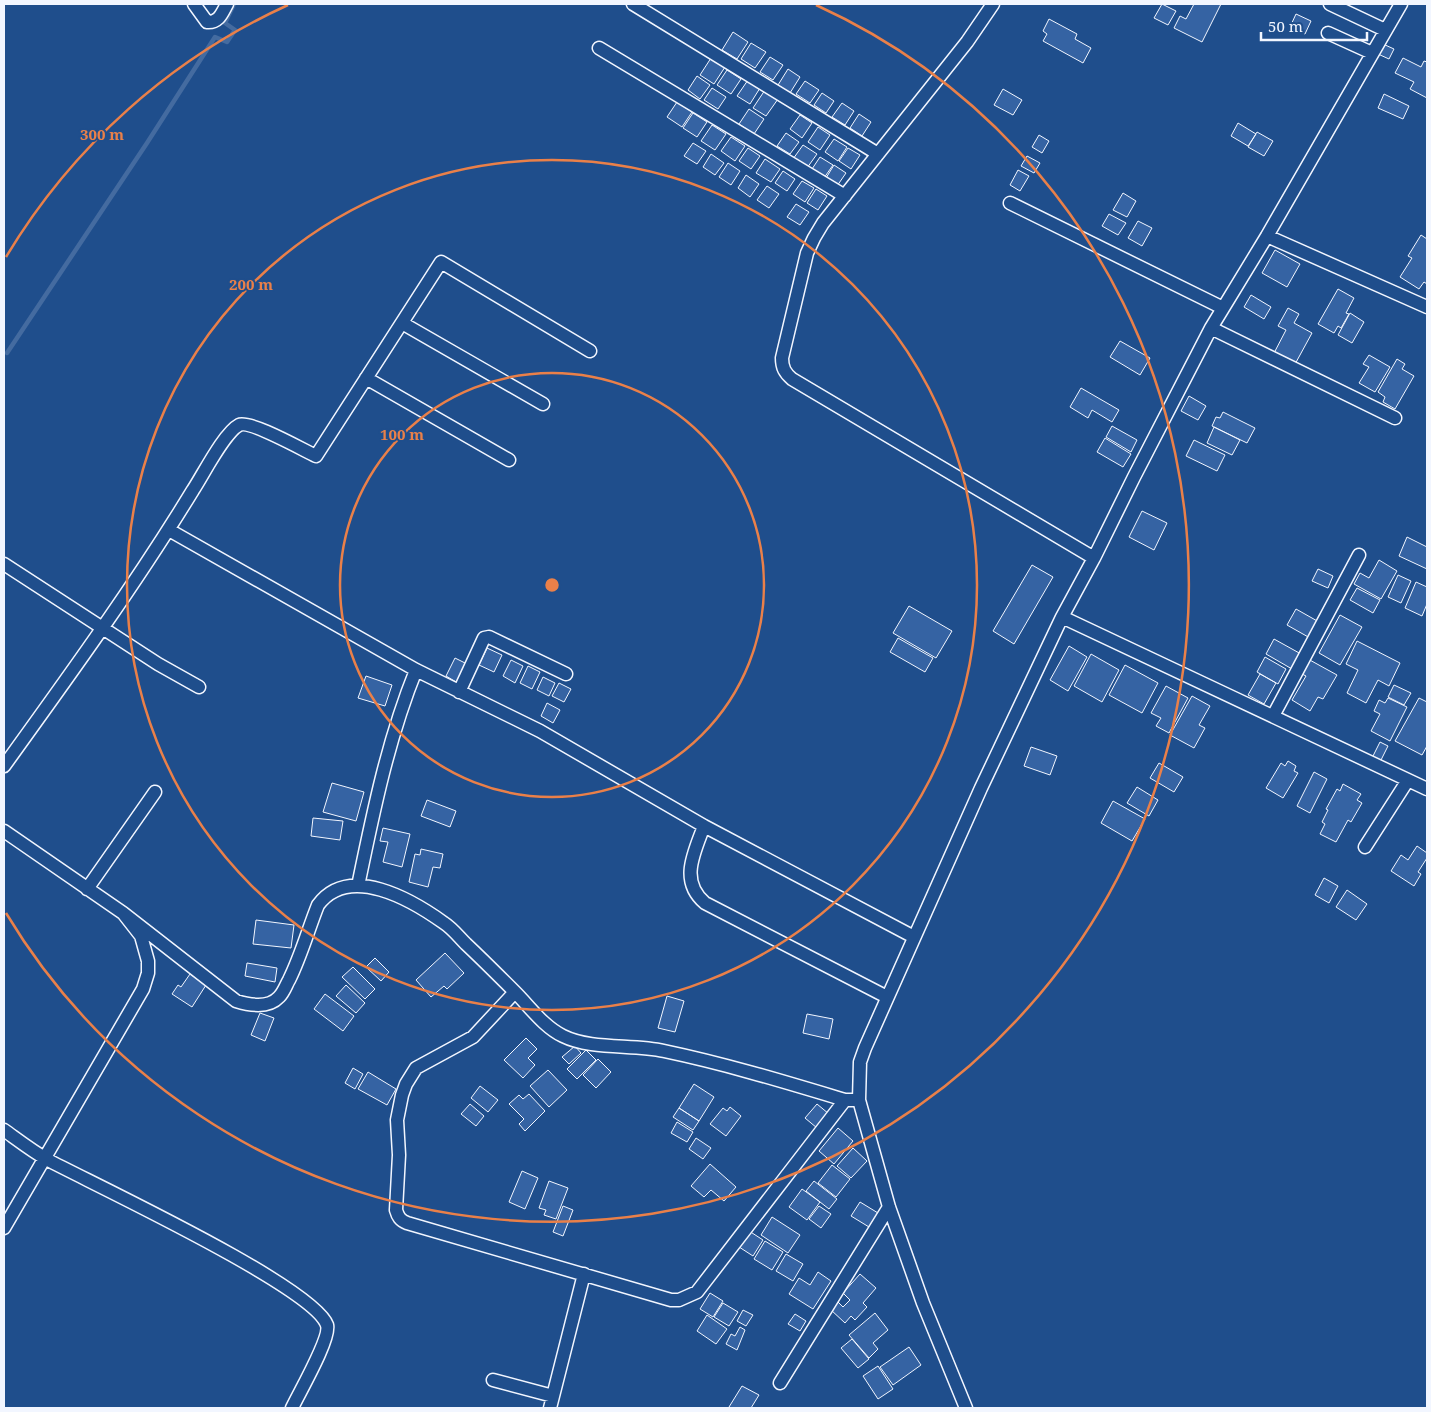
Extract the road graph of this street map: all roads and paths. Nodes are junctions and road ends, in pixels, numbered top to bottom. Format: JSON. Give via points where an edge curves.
{"nodes":[{"id":1,"x":194,"y":4,"type":"edge"},
{"id":2,"x":227,"y":4,"type":"edge"},
{"id":3,"x":633,"y":4,"type":"edge"},
{"id":4,"x":993,"y":4,"type":"edge"},
{"id":5,"x":1330,"y":4,"type":"edge"},
{"id":6,"x":1401,"y":4,"type":"edge"},
{"id":7,"x":1385,"y":30,"type":"junction"},
{"id":8,"x":1328,"y":33,"type":"dead end"},
{"id":9,"x":599,"y":48,"type":"dead end"},
{"id":10,"x":1372,"y":53,"type":"junction"},
{"id":11,"x":878,"y":154,"type":"junction"},
{"id":12,"x":845,"y":196,"type":"junction"},
{"id":13,"x":1010,"y":203,"type":"dead end"},
{"id":14,"x":1267,"y":236,"type":"junction"},
{"id":15,"x":1427,"y":307,"type":"edge"},
{"id":16,"x":1222,"y":308,"type":"junction"},
{"id":17,"x":402,"y":322,"type":"junction"},
{"id":18,"x":1211,"y":328,"type":"junction"},
{"id":19,"x":590,"y":351,"type":"dead end"},
{"id":20,"x":366,"y":378,"type":"junction"},
{"id":21,"x":542,"y":404,"type":"dead end"},
{"id":22,"x":1395,"y":418,"type":"dead end"},
{"id":23,"x":509,"y":460,"type":"dead end"},
{"id":24,"x":169,"y":530,"type":"junction"},
{"id":25,"x":1359,"y":555,"type":"dead end"},
{"id":26,"x":1094,"y":558,"type":"junction"},
{"id":27,"x":4,"y":564,"type":"edge"},
{"id":28,"x":1062,"y":617,"type":"junction"},
{"id":29,"x":102,"y":627,"type":"junction"},
{"id":30,"x":416,"y":670,"type":"junction"},
{"id":31,"x":566,"y":674,"type":"dead end"},
{"id":32,"x":199,"y":687,"type":"dead end"},
{"id":33,"x":460,"y":692,"type":"junction"},
{"id":34,"x":1273,"y":716,"type":"junction"},
{"id":35,"x":4,"y":766,"type":"edge"},
{"id":36,"x":1408,"y":780,"type":"junction"},
{"id":37,"x":1427,"y":789,"type":"edge"},
{"id":38,"x":155,"y":792,"type":"dead end"},
{"id":39,"x":704,"y":826,"type":"junction"},
{"id":40,"x":4,"y":831,"type":"edge"},
{"id":41,"x":1365,"y":847,"type":"dead end"},
{"id":42,"x":358,"y":886,"type":"junction"},
{"id":43,"x":87,"y":888,"type":"junction"},
{"id":44,"x":123,"y":913,"type":"junction"},
{"id":45,"x":914,"y":937,"type":"junction"},
{"id":46,"x":515,"y":992,"type":"junction"},
{"id":47,"x":886,"y":997,"type":"junction"},
{"id":48,"x":845,"y":1100,"type":"junction"},
{"id":49,"x":859,"y":1100,"type":"junction"},
{"id":50,"x":4,"y":1130,"type":"edge"},
{"id":51,"x":46,"y":1158,"type":"junction"},
{"id":52,"x":889,"y":1207,"type":"junction"},
{"id":53,"x":4,"y":1228,"type":"edge"},
{"id":54,"x":584,"y":1274,"type":"junction"},
{"id":55,"x":493,"y":1380,"type":"dead end"},
{"id":56,"x":780,"y":1383,"type":"dead end"},
{"id":57,"x":552,"y":1402,"type":"edge"},
{"id":58,"x":964,"y":1407,"type":"edge"},
{"id":59,"x":292,"y":1408,"type":"edge"}],
"edges":[{"from":1,"to":2,"type":"street","via":[[207,22],[212,23]]},
{"from":3,"to":11,"type":"street"},
{"from":4,"to":11,"type":"street"},
{"from":5,"to":7,"type":"street"},
{"from":6,"to":7,"type":"street"},
{"from":7,"to":10,"type":"street"},
{"from":8,"to":10,"type":"street"},
{"from":9,"to":12,"type":"street"},
{"from":10,"to":14,"type":"street"},
{"from":11,"to":12,"type":"street"},
{"from":12,"to":26,"type":"street","via":[[810,245],[782,358],[783,370],[792,380]]},
{"from":13,"to":16,"type":"street"},
{"from":14,"to":15,"type":"street"},
{"from":14,"to":16,"type":"street"},
{"from":16,"to":18,"type":"street"},
{"from":17,"to":19,"type":"street","via":[[441,262]]},
{"from":17,"to":20,"type":"street"},
{"from":17,"to":21,"type":"street"},
{"from":18,"to":22,"type":"street"},
{"from":18,"to":26,"type":"street"},
{"from":20,"to":23,"type":"street"},
{"from":20,"to":24,"type":"street","via":[[316,456],[263,430],[240,425],[222,443]]},
{"from":24,"to":29,"type":"street"},
{"from":24,"to":30,"type":"street"},
{"from":25,"to":34,"type":"street"},
{"from":26,"to":28,"type":"street"},
{"from":27,"to":29,"type":"street"},
{"from":28,"to":34,"type":"street"},
{"from":28,"to":45,"type":"street"},
{"from":29,"to":32,"type":"street"},
{"from":29,"to":35,"type":"street"},
{"from":30,"to":33,"type":"street"},
{"from":30,"to":42,"type":"street","via":[[380,787]]},
{"from":31,"to":33,"type":"street","via":[[489,637],[484,638]]},
{"from":33,"to":39,"type":"street","via":[[540,731]]},
{"from":34,"to":36,"type":"street"},
{"from":36,"to":37,"type":"street"},
{"from":36,"to":41,"type":"street"},
{"from":38,"to":43,"type":"street"},
{"from":39,"to":45,"type":"street"},
{"from":39,"to":47,"type":"street","via":[[690,872],[696,896]]},
{"from":40,"to":43,"type":"street"},
{"from":42,"to":44,"type":"street","via":[[338,888],[318,904],[283,991],[272,1002],[257,1005],[236,1001]]},
{"from":42,"to":46,"type":"street","via":[[392,893],[446,924]]},
{"from":43,"to":44,"type":"street"},
{"from":44,"to":51,"type":"street","via":[[141,936],[148,961],[143,989]]},
{"from":45,"to":47,"type":"street"},
{"from":46,"to":48,"type":"street","via":[[544,1023],[580,1043],[663,1051]]},
{"from":46,"to":54,"type":"street","via":[[473,1036],[416,1068],[406,1084],[397,1120],[396,1210],[401,1221]]},
{"from":47,"to":49,"type":"street","via":[[860,1062]]},
{"from":48,"to":49,"type":"street"},
{"from":48,"to":54,"type":"street","via":[[696,1292],[671,1300]]},
{"from":49,"to":52,"type":"street"},
{"from":50,"to":51,"type":"street"},
{"from":51,"to":53,"type":"street"},
{"from":51,"to":59,"type":"street","via":[[209,1242],[293,1292],[321,1315],[327,1326],[325,1340]]},
{"from":52,"to":56,"type":"street"},
{"from":52,"to":58,"type":"street"},
{"from":54,"to":57,"type":"street"},
{"from":55,"to":57,"type":"street"}]}
